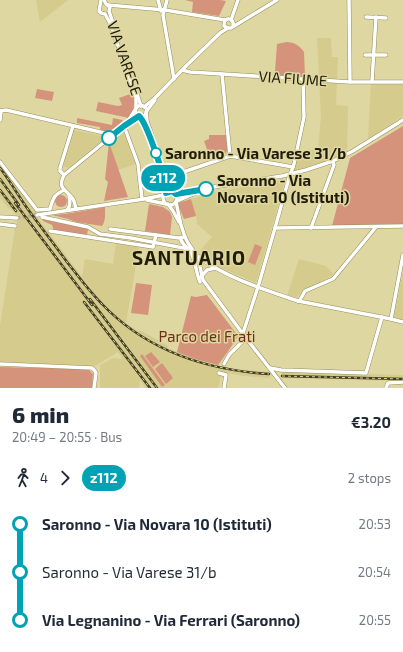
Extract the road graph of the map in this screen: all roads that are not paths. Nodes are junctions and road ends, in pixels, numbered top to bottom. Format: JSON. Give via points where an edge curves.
{"nodes":[{"id":1,"x":101,"y":0,"type":"edge"},
{"id":2,"x":158,"y":0,"type":"edge"},
{"id":3,"x":168,"y":0,"type":"edge"},
{"id":4,"x":238,"y":0,"type":"edge"},
{"id":5,"x":276,"y":0,"type":"edge"},
{"id":6,"x":349,"y":0,"type":"edge"},
{"id":7,"x":106,"y":3,"type":"edge"},
{"id":8,"x":100,"y":5,"type":"junction"},
{"id":9,"x":116,"y":5,"type":"junction"},
{"id":10,"x":110,"y":10,"type":"junction"},
{"id":11,"x":160,"y":10,"type":"junction"},
{"id":12,"x":165,"y":10,"type":"junction"},
{"id":13,"x":105,"y":14,"type":"junction"},
{"id":14,"x":163,"y":16,"type":"junction"},
{"id":15,"x":366,"y":17,"type":"dead end"},
{"id":16,"x":376,"y":17,"type":"junction"},
{"id":17,"x":386,"y":18,"type":"dead end"},
{"id":18,"x":229,"y":22,"type":"junction"},
{"id":19,"x":220,"y":33,"type":"junction"},
{"id":20,"x":365,"y":55,"type":"dead end"},
{"id":21,"x":374,"y":55,"type":"junction"},
{"id":22,"x":386,"y":55,"type":"dead end"},
{"id":23,"x":182,"y":70,"type":"junction"},
{"id":24,"x":222,"y":74,"type":"junction"},
{"id":25,"x":174,"y":79,"type":"junction"},
{"id":26,"x":303,"y":79,"type":"junction"},
{"id":27,"x":372,"y":81,"type":"junction"},
{"id":28,"x":350,"y":82,"type":"junction"},
{"id":29,"x":403,"y":82,"type":"edge"},
{"id":30,"x":155,"y":98,"type":"junction"},
{"id":31,"x":143,"y":106,"type":"junction"},
{"id":32,"x":135,"y":109,"type":"junction"},
{"id":33,"x":1,"y":111,"type":"edge"},
{"id":34,"x":146,"y":113,"type":"junction"},
{"id":35,"x":139,"y":117,"type":"junction"},
{"id":36,"x":0,"y":120,"type":"edge"},
{"id":37,"x":403,"y":120,"type":"edge"},
{"id":38,"x":73,"y":126,"type":"junction"},
{"id":39,"x":124,"y":126,"type":"junction"},
{"id":40,"x":113,"y":135,"type":"junction"},
{"id":41,"x":230,"y":156,"type":"junction"},
{"id":42,"x":333,"y":161,"type":"junction"},
{"id":43,"x":0,"y":162,"type":"edge"},
{"id":44,"x":293,"y":167,"type":"junction"},
{"id":45,"x":290,"y":174,"type":"junction"},
{"id":46,"x":64,"y":175,"type":"junction"},
{"id":47,"x":166,"y":178,"type":"junction"},
{"id":48,"x":206,"y":189,"type":"junction"},
{"id":49,"x":64,"y":190,"type":"junction"},
{"id":50,"x":174,"y":192,"type":"junction"},
{"id":51,"x":68,"y":194,"type":"junction"},
{"id":52,"x":165,"y":194,"type":"junction"},
{"id":53,"x":143,"y":199,"type":"junction"},
{"id":54,"x":176,"y":201,"type":"junction"},
{"id":55,"x":167,"y":204,"type":"junction"},
{"id":56,"x":76,"y":209,"type":"junction"},
{"id":57,"x":67,"y":210,"type":"junction"},
{"id":58,"x":37,"y":212,"type":"junction"},
{"id":59,"x":0,"y":217,"type":"edge"},
{"id":60,"x":42,"y":217,"type":"tunnel mouth"},
{"id":61,"x":17,"y":218,"type":"tunnel mouth"},
{"id":62,"x":0,"y":224,"type":"edge"},
{"id":63,"x":181,"y":225,"type":"junction"},
{"id":64,"x":15,"y":226,"type":"dead end"},
{"id":65,"x":403,"y":226,"type":"edge"},
{"id":66,"x":376,"y":227,"type":"junction"},
{"id":67,"x":275,"y":228,"type":"junction"},
{"id":68,"x":311,"y":228,"type":"junction"},
{"id":69,"x":110,"y":229,"type":"dead end"},
{"id":70,"x":50,"y":231,"type":"dead end"},
{"id":71,"x":156,"y":235,"type":"junction"},
{"id":72,"x":185,"y":237,"type":"junction"},
{"id":73,"x":181,"y":240,"type":"dead end"},
{"id":74,"x":153,"y":242,"type":"junction"},
{"id":75,"x":189,"y":249,"type":"junction"},
{"id":76,"x":196,"y":255,"type":"junction"},
{"id":77,"x":403,"y":255,"type":"edge"},
{"id":78,"x":216,"y":268,"type":"junction"},
{"id":79,"x":202,"y":277,"type":"junction"},
{"id":80,"x":200,"y":282,"type":"dead end"},
{"id":81,"x":258,"y":287,"type":"junction"},
{"id":82,"x":213,"y":294,"type":"junction"},
{"id":83,"x":209,"y":297,"type":"dead end"},
{"id":84,"x":299,"y":301,"type":"junction"},
{"id":85,"x":382,"y":317,"type":"junction"},
{"id":86,"x":391,"y":318,"type":"junction"},
{"id":87,"x":403,"y":322,"type":"edge"},
{"id":88,"x":243,"y":333,"type":"junction"},
{"id":89,"x":246,"y":338,"type":"junction"},
{"id":90,"x":0,"y":364,"type":"edge"},
{"id":91,"x":224,"y":364,"type":"dead end"},
{"id":92,"x":270,"y":368,"type":"junction"},
{"id":93,"x":220,"y":373,"type":"dead end"},
{"id":94,"x":403,"y":382,"type":"edge"},
{"id":95,"x":282,"y":383,"type":"junction"},
{"id":96,"x":94,"y":388,"type":"edge"},
{"id":97,"x":224,"y":388,"type":"edge"},
{"id":98,"x":281,"y":388,"type":"edge"},
{"id":99,"x":285,"y":388,"type":"edge"},
{"id":100,"x":386,"y":388,"type":"edge"}],
"edges":[{"from":1,"to":8,"type":"street","name":"VIA VARESE"},
{"from":2,"to":11,"type":"street"},
{"from":3,"to":12,"type":"street"},
{"from":4,"to":18,"type":"street"},
{"from":5,"to":18,"type":"street","via":[[242,21]]},
{"from":6,"to":28,"type":"street"},
{"from":7,"to":8,"type":"street"},
{"from":7,"to":9,"type":"street"},
{"from":7,"to":10,"type":"street"},
{"from":8,"to":13,"type":"street","via":[[99,11]]},
{"from":9,"to":10,"type":"street"},
{"from":9,"to":11,"type":"street"},
{"from":10,"to":13,"type":"street"},
{"from":10,"to":31,"type":"street","name":"VIA VARESE"},
{"from":11,"to":12,"type":"street"},
{"from":11,"to":14,"type":"street"},
{"from":12,"to":14,"type":"street"},
{"from":12,"to":18,"type":"street"},
{"from":13,"to":32,"type":"street","name":"VIA VARESE","via":[[136,97]]},
{"from":14,"to":25,"type":"street"},
{"from":15,"to":16,"type":"street"},
{"from":16,"to":17,"type":"street"},
{"from":16,"to":21,"type":"street"},
{"from":18,"to":19,"type":"street"},
{"from":18,"to":19,"type":"street","via":[[231,28]]},
{"from":19,"to":23,"type":"street"},
{"from":20,"to":21,"type":"street"},
{"from":21,"to":22,"type":"street"},
{"from":21,"to":27,"type":"street"},
{"from":23,"to":24,"type":"street","name":"VIA FIUME"},
{"from":23,"to":25,"type":"street"},
{"from":24,"to":26,"type":"street","name":"VIA FIUME"},
{"from":24,"to":41,"type":"street"},
{"from":25,"to":30,"type":"street"},
{"from":26,"to":28,"type":"street","name":"VIA FIUME"},
{"from":26,"to":44,"type":"street","via":[[304,117]]},
{"from":27,"to":28,"type":"street","name":"VIA FIUME"},
{"from":27,"to":29,"type":"street","name":"VIA FIUME"},
{"from":30,"to":31,"type":"street"},
{"from":30,"to":34,"type":"street"},
{"from":31,"to":32,"type":"street"},
{"from":31,"to":34,"type":"street"},
{"from":32,"to":35,"type":"street"},
{"from":32,"to":39,"type":"street"},
{"from":33,"to":36,"type":"street"},
{"from":33,"to":38,"type":"street"},
{"from":34,"to":35,"type":"street"},
{"from":34,"to":47,"type":"street","name":"VIA VARESE"},
{"from":35,"to":39,"type":"street"},
{"from":35,"to":52,"type":"street","name":"VIA VARESE","via":[[146,127],[156,153]]},
{"from":37,"to":42,"type":"street"},
{"from":38,"to":40,"type":"street"},
{"from":38,"to":46,"type":"street","via":[[60,168]]},
{"from":39,"to":40,"type":"street"},
{"from":39,"to":53,"type":"street","via":[[138,164]]},
{"from":40,"to":46,"type":"street"},
{"from":41,"to":44,"type":"street"},
{"from":41,"to":47,"type":"street"},
{"from":42,"to":45,"type":"street"},
{"from":42,"to":68,"type":"street"},
{"from":43,"to":58,"type":"street"},
{"from":44,"to":45,"type":"street"},
{"from":45,"to":48,"type":"street"},
{"from":45,"to":67,"type":"street"},
{"from":46,"to":49,"type":"street"},
{"from":47,"to":50,"type":"street","name":"VIA VARESE"},
{"from":48,"to":50,"type":"street"},
{"from":48,"to":54,"type":"street"},
{"from":49,"to":51,"type":"street"},
{"from":49,"to":58,"type":"street","via":[[53,198],[50,209]]},
{"from":50,"to":52,"type":"street"},
{"from":50,"to":54,"type":"street"},
{"from":51,"to":56,"type":"street","via":[[74,200]]},
{"from":51,"to":57,"type":"street","via":[[70,204]]},
{"from":52,"to":53,"type":"street"},
{"from":52,"to":55,"type":"street","via":[[164,200]]},
{"from":53,"to":55,"type":"street"},
{"from":53,"to":56,"type":"street"},
{"from":54,"to":55,"type":"street","via":[[171,205]]},
{"from":54,"to":63,"type":"street"},
{"from":55,"to":63,"type":"street"},
{"from":56,"to":57,"type":"street"},
{"from":57,"to":58,"type":"street"},
{"from":59,"to":61,"type":"street"},
{"from":60,"to":74,"type":"street","via":[[88,228],[100,234]]},
{"from":62,"to":64,"type":"street"},
{"from":63,"to":72,"type":"street"},
{"from":65,"to":66,"type":"street"},
{"from":66,"to":68,"type":"street"},
{"from":66,"to":84,"type":"street","via":[[333,279],[305,291]]},
{"from":67,"to":68,"type":"street"},
{"from":67,"to":81,"type":"street"},
{"from":69,"to":71,"type":"street"},
{"from":70,"to":74,"type":"street","via":[[153,247]]},
{"from":71,"to":72,"type":"street"},
{"from":71,"to":74,"type":"street"},
{"from":72,"to":76,"type":"street"},
{"from":73,"to":75,"type":"street"},
{"from":74,"to":75,"type":"street"},
{"from":75,"to":80,"type":"street"},
{"from":76,"to":78,"type":"street"},
{"from":76,"to":79,"type":"street"},
{"from":77,"to":86,"type":"street"},
{"from":78,"to":79,"type":"street","via":[[207,270]]},
{"from":78,"to":81,"type":"street"},
{"from":79,"to":82,"type":"street"},
{"from":81,"to":84,"type":"street"},
{"from":81,"to":88,"type":"street"},
{"from":82,"to":83,"type":"street"},
{"from":82,"to":88,"type":"street"},
{"from":84,"to":85,"type":"street"},
{"from":85,"to":86,"type":"street"},
{"from":85,"to":92,"type":"street","via":[[366,372]]},
{"from":86,"to":87,"type":"street"},
{"from":88,"to":89,"type":"street"},
{"from":89,"to":91,"type":"street"},
{"from":89,"to":92,"type":"street"},
{"from":90,"to":96,"type":"street","via":[[89,367],[96,373]]},
{"from":92,"to":95,"type":"street"},
{"from":93,"to":97,"type":"street","via":[[226,375]]},
{"from":94,"to":100,"type":"street","via":[[388,382]]},
{"from":95,"to":98,"type":"street"},
{"from":95,"to":99,"type":"street"}]}
